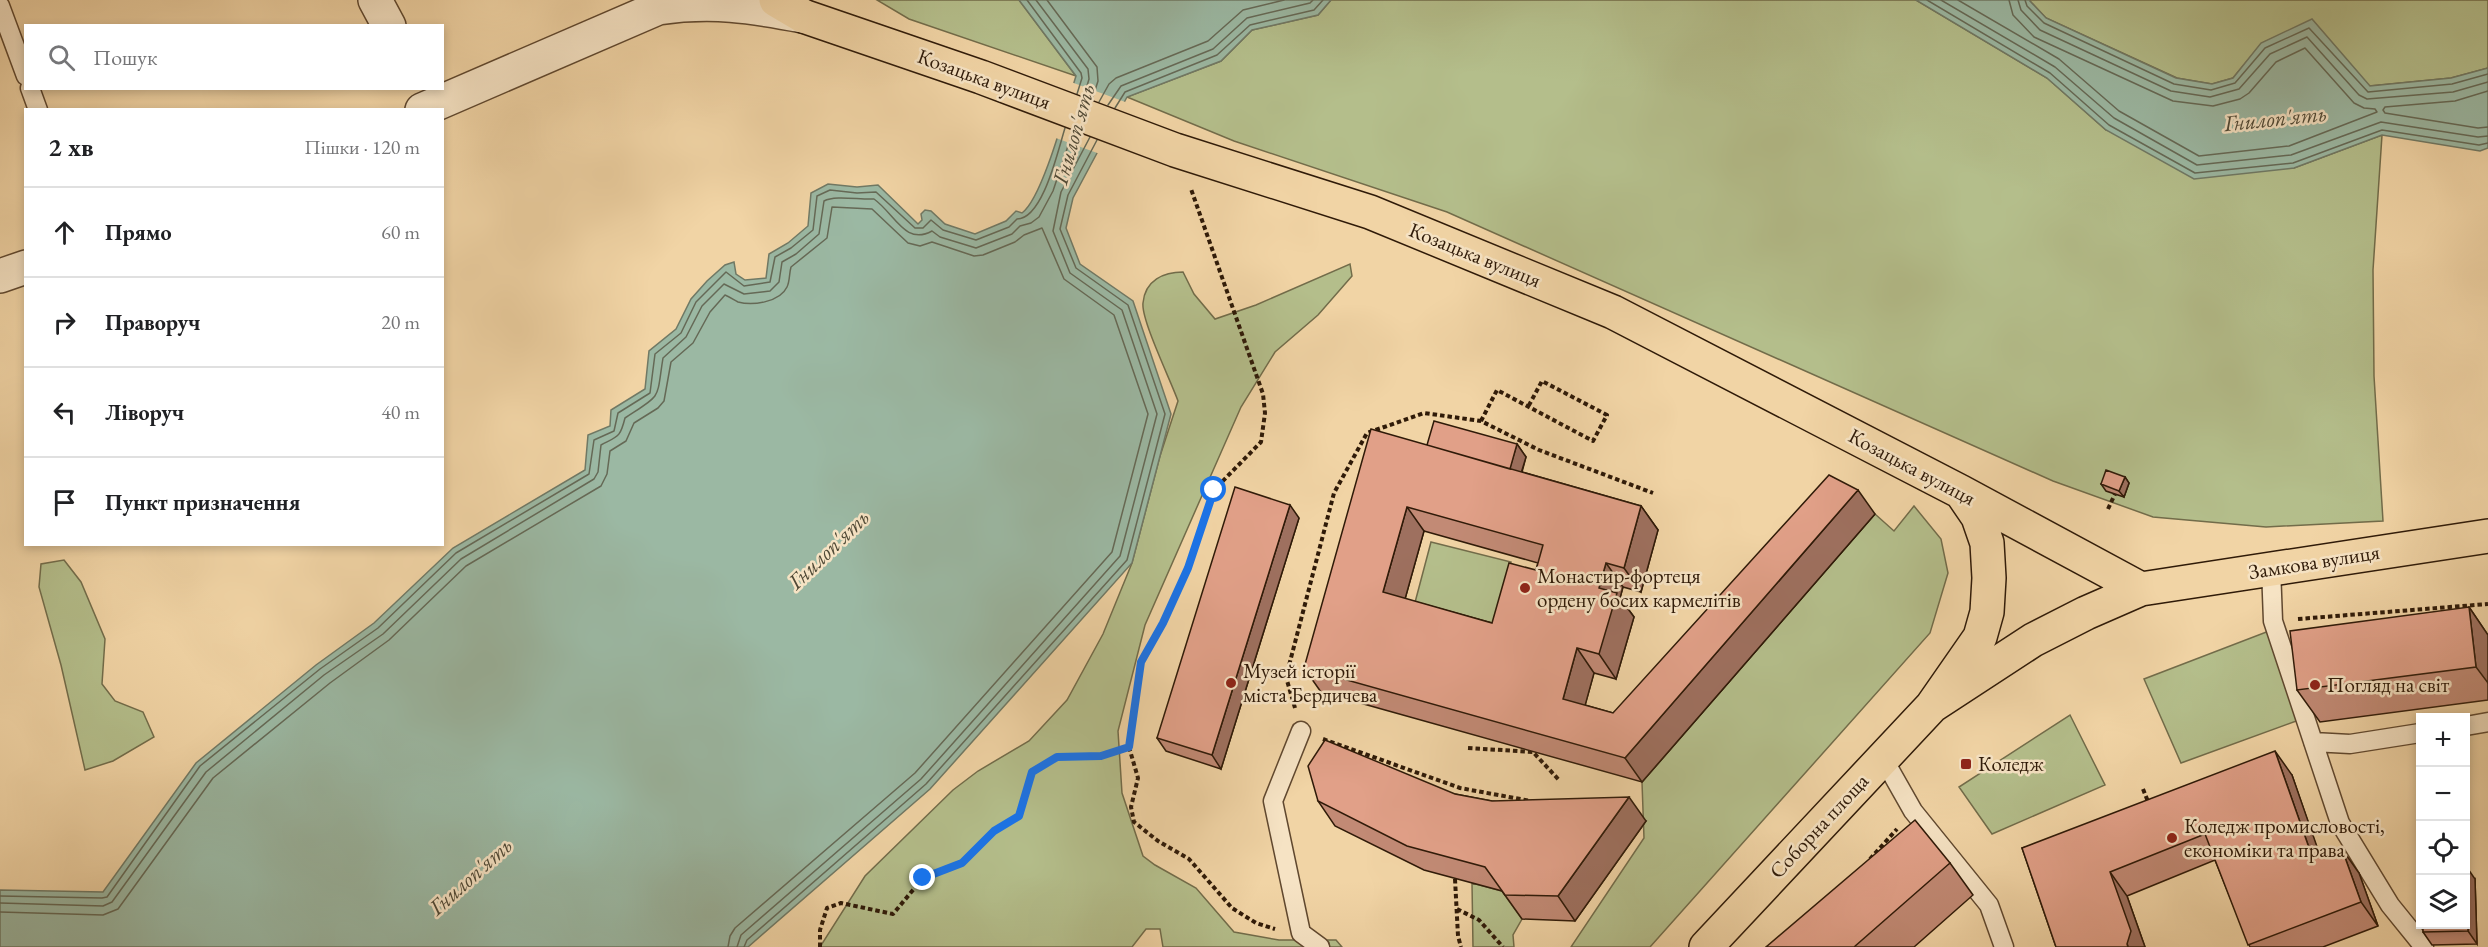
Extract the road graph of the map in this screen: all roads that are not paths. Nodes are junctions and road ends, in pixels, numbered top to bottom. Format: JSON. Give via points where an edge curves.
{"nodes":[{"id":1,"x":375,"y":0,"type":"edge"},
{"id":2,"x":620,"y":0,"type":"edge"},
{"id":3,"x":0,"y":6,"type":"edge"},
{"id":4,"x":789,"y":8,"type":"edge"},
{"id":5,"x":388,"y":24,"type":"edge"},
{"id":6,"x":595,"y":33,"type":"junction"},
{"id":7,"x":24,"y":71,"type":"edge"},
{"id":8,"x":31,"y":90,"type":"edge"},
{"id":9,"x":426,"y":101,"type":"edge"},
{"id":10,"x":37,"y":108,"type":"edge"},
{"id":11,"x":24,"y":268,"type":"edge"},
{"id":12,"x":0,"y":276,"type":"edge"},
{"id":13,"x":1961,"y":492,"type":"junction"},
{"id":14,"x":2488,"y":536,"type":"edge"},
{"id":15,"x":2271,"y":568,"type":"junction"},
{"id":16,"x":2141,"y":589,"type":"junction"},
{"id":17,"x":1932,"y":706,"type":"junction"},
{"id":18,"x":2488,"y":722,"type":"edge"},
{"id":19,"x":2470,"y":725,"type":"edge"},
{"id":20,"x":1301,"y":731,"type":"road end"},
{"id":21,"x":2416,"y":734,"type":"edge"},
{"id":22,"x":2313,"y":742,"type":"junction"},
{"id":23,"x":1883,"y":758,"type":"junction"},
{"id":24,"x":1320,"y":947,"type":"edge"},
{"id":25,"x":1706,"y":947,"type":"edge"},
{"id":26,"x":2004,"y":947,"type":"edge"},
{"id":27,"x":2424,"y":947,"type":"edge"}],
"edges":[{"from":1,"to":5,"type":"street"},
{"from":2,"to":6,"type":"street"},
{"from":3,"to":7,"type":"lane"},
{"from":4,"to":6,"type":"street","via":[[688,3],[658,8]]},
{"from":4,"to":13,"type":"main road","name":"Козацька вулиця","via":[[1175,150],[1370,212],[1613,312]]},
{"from":6,"to":9,"type":"street"},
{"from":8,"to":10,"type":"lane"},
{"from":11,"to":12,"type":"street"},
{"from":13,"to":16,"type":"main road","name":"Козацька вулиця"},
{"from":13,"to":17,"type":"main road","name":"Соборна площа","via":[[1978,517],[1987,543],[1987,612],[1980,637]]},
{"from":14,"to":15,"type":"main road","name":"Замкова вулиця"},
{"from":15,"to":16,"type":"main road","name":"Замкова вулиця"},
{"from":15,"to":22,"type":"lane","via":[[2273,621]]},
{"from":16,"to":17,"type":"main road","name":"Соборна площа","via":[[2033,640]]},
{"from":17,"to":23,"type":"main road","name":"Соборна площа"},
{"from":18,"to":19,"type":"lane"},
{"from":20,"to":24,"type":"lane","via":[[1273,801],[1301,933]]},
{"from":21,"to":22,"type":"lane","via":[[2350,744]]},
{"from":22,"to":27,"type":"lane","via":[[2340,823],[2390,905]]},
{"from":23,"to":25,"type":"main road","name":"Соборна площа"},
{"from":23,"to":26,"type":"lane","via":[[1913,811],[1989,905]]}]}
